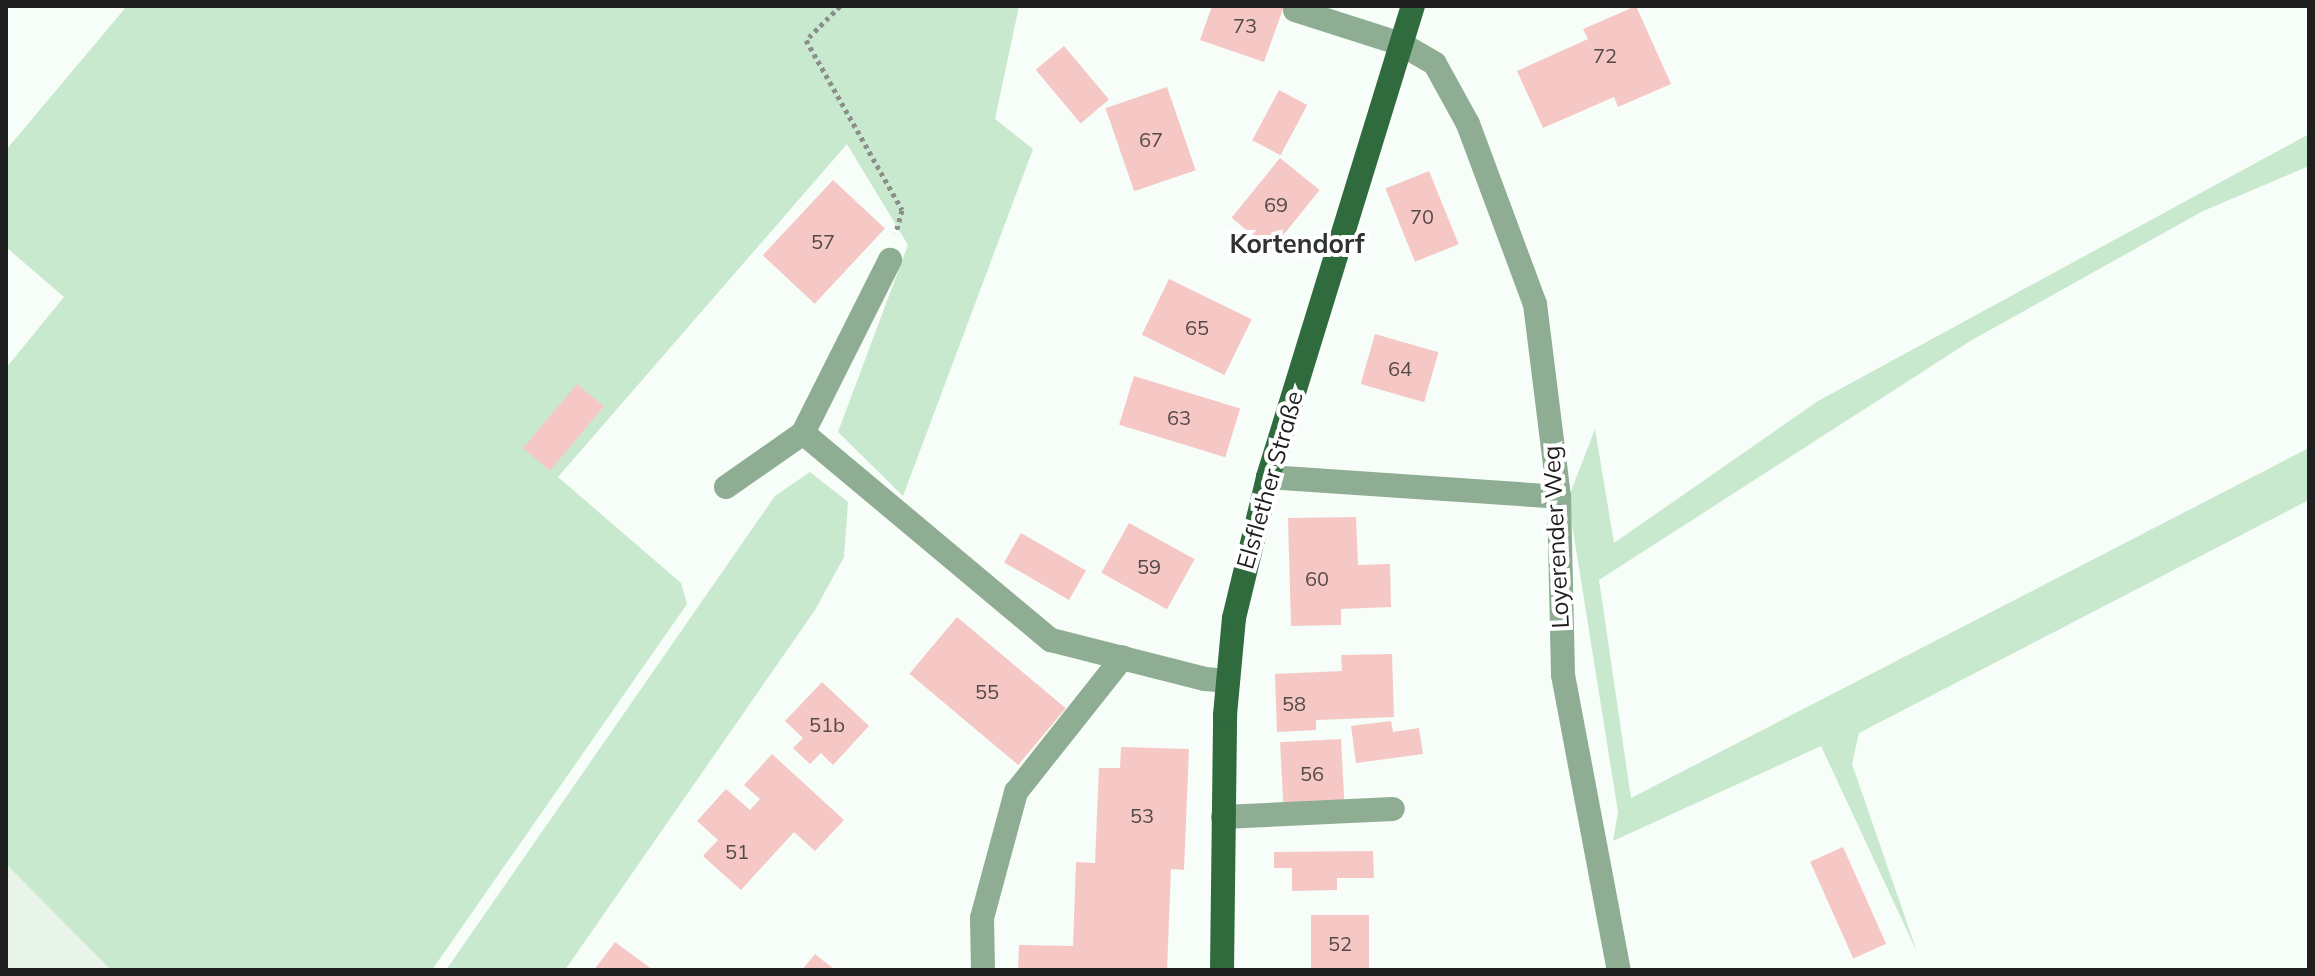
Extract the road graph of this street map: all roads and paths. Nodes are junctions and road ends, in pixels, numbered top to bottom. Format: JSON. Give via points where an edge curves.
{"nodes":[{"id":1,"x":840,"y":6,"type":"edge"},
{"id":2,"x":1413,"y":6,"type":"edge"},
{"id":3,"x":1295,"y":10,"type":"dead end"},
{"id":4,"x":1401,"y":44,"type":"junction"},
{"id":5,"x":890,"y":260,"type":"joint"},
{"id":6,"x":803,"y":433,"type":"junction"},
{"id":7,"x":1268,"y":477,"type":"junction"},
{"id":8,"x":726,"y":487,"type":"dead end"},
{"id":9,"x":1559,"y":497,"type":"junction"},
{"id":10,"x":1123,"y":657,"type":"junction"},
{"id":11,"x":1227,"y":681,"type":"junction"},
{"id":12,"x":1393,"y":809,"type":"dead end"},
{"id":13,"x":1223,"y":817,"type":"junction"},
{"id":14,"x":983,"y":970,"type":"edge"},
{"id":15,"x":1222,"y":970,"type":"edge"},
{"id":16,"x":1619,"y":970,"type":"edge"}],
"edges":[{"from":1,"to":5,"type":"path","via":[[806,40],[902,210]]},
{"from":2,"to":4,"type":"main road","name":"Elsflether Straße"},
{"from":3,"to":4,"type":"street","name":"Loyerender Weg"},
{"from":4,"to":7,"type":"main road","name":"Elsflether Straße"},
{"from":4,"to":9,"type":"street","name":"Loyerender Weg","via":[[1435,64],[1468,124],[1535,304]]},
{"from":5,"to":6,"type":"street"},
{"from":6,"to":8,"type":"street"},
{"from":6,"to":10,"type":"street","via":[[1051,640]]},
{"from":7,"to":9,"type":"street"},
{"from":7,"to":11,"type":"main road","name":"Elsflether Straße","via":[[1247,554]]},
{"from":9,"to":16,"type":"street","name":"Loyerender Weg","via":[[1563,675]]},
{"from":10,"to":11,"type":"street"},
{"from":10,"to":14,"type":"street","via":[[1016,792],[982,918]]},
{"from":11,"to":13,"type":"main road","name":"Elsflether Straße"},
{"from":12,"to":13,"type":"street"},
{"from":13,"to":15,"type":"main road","name":"Elsflether Straße"}]}
